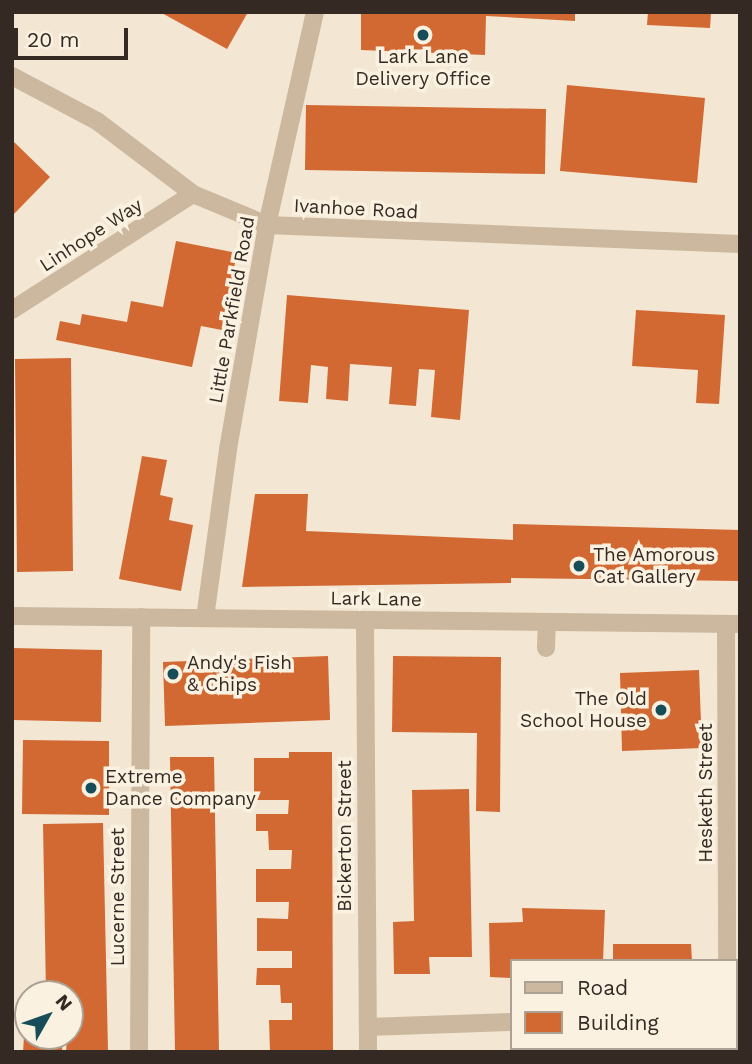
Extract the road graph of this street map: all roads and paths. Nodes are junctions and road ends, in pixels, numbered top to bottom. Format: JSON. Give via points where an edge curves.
{"nodes":[{"id":1,"x":315,"y":12,"type":"edge"},
{"id":2,"x":12,"y":76,"type":"edge"},
{"id":3,"x":193,"y":194,"type":"junction"},
{"id":4,"x":267,"y":225,"type":"junction"},
{"id":5,"x":740,"y":244,"type":"edge"},
{"id":6,"x":12,"y":310,"type":"edge"},
{"id":7,"x":12,"y":616,"type":"edge"},
{"id":8,"x":141,"y":617,"type":"junction"},
{"id":9,"x":205,"y":618,"type":"junction"},
{"id":10,"x":365,"y":620,"type":"junction"},
{"id":11,"x":547,"y":622,"type":"junction"},
{"id":12,"x":733,"y":624,"type":"edge"},
{"id":13,"x":546,"y":648,"type":"dead end"},
{"id":14,"x":734,"y":907,"type":"edge"},
{"id":15,"x":727,"y":959,"type":"edge"},
{"id":16,"x":510,"y":1022,"type":"edge"},
{"id":17,"x":368,"y":1027,"type":"junction"},
{"id":18,"x":139,"y":1052,"type":"edge"},
{"id":19,"x":368,"y":1052,"type":"edge"}],
"edges":[{"from":1,"to":4,"type":"street","name":"Little Parkfield Road"},
{"from":2,"to":3,"type":"street","name":"Ivanhoe Road","via":[[97,121]]},
{"from":3,"to":4,"type":"street","name":"Ivanhoe Road"},
{"from":3,"to":6,"type":"street","name":"Linhope Way"},
{"from":4,"to":5,"type":"street","name":"Ivanhoe Road"},
{"from":4,"to":9,"type":"street","name":"Little Parkfield Road","via":[[228,449]]},
{"from":7,"to":8,"type":"street","name":"Lark Lane"},
{"from":8,"to":9,"type":"street","name":"Lark Lane"},
{"from":8,"to":18,"type":"street","name":"Lucerne Street"},
{"from":9,"to":10,"type":"street","name":"Lark Lane"},
{"from":10,"to":11,"type":"street","name":"Lark Lane"},
{"from":10,"to":17,"type":"street","name":"Bickerton Street"},
{"from":11,"to":12,"type":"street","name":"Lark Lane"},
{"from":11,"to":13,"type":"street"},
{"from":12,"to":14,"type":"street","name":"Hesketh Street"},
{"from":14,"to":15,"type":"street","name":"Hesketh Street"},
{"from":16,"to":17,"type":"street"},
{"from":17,"to":19,"type":"street","name":"Bickerton Street"}]}
